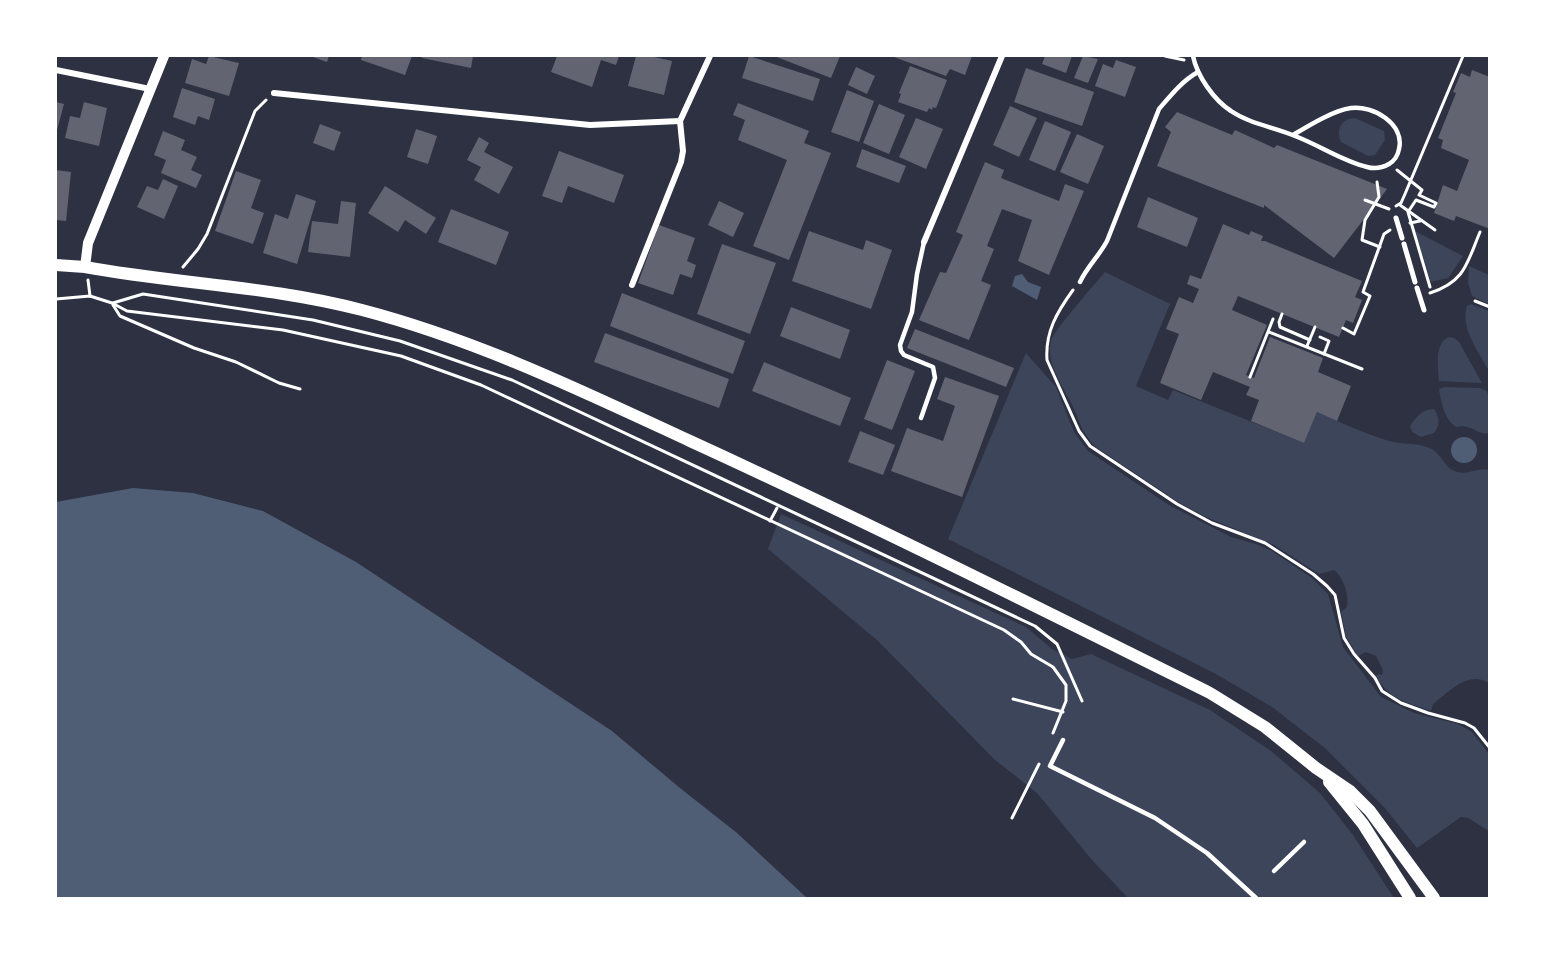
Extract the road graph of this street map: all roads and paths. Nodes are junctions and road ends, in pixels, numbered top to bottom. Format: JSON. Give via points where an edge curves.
{"nodes":[{"id":1,"x":164,"y":56,"type":"edge"},
{"id":2,"x":710,"y":56,"type":"edge"},
{"id":3,"x":1002,"y":56,"type":"edge"},
{"id":4,"x":1165,"y":56,"type":"edge"},
{"id":5,"x":1463,"y":56,"type":"edge"},
{"id":6,"x":1193,"y":57,"type":"edge"},
{"id":7,"x":56,"y":70,"type":"edge"},
{"id":8,"x":1198,"y":72,"type":"junction"},
{"id":9,"x":150,"y":89,"type":"junction"},
{"id":10,"x":274,"y":93,"type":"joint"},
{"id":11,"x":680,"y":121,"type":"junction"},
{"id":12,"x":1293,"y":135,"type":"junction"},
{"id":13,"x":1390,"y":164,"type":"junction"},
{"id":14,"x":1410,"y":181,"type":"junction"},
{"id":15,"x":1377,"y":182,"type":"dead end"},
{"id":16,"x":1365,"y":200,"type":"dead end"},
{"id":17,"x":1374,"y":204,"type":"junction"},
{"id":18,"x":1399,"y":204,"type":"junction"},
{"id":19,"x":1408,"y":212,"type":"junction"},
{"id":20,"x":1396,"y":218,"type":"dead end"},
{"id":21,"x":1385,"y":226,"type":"dead end"},
{"id":22,"x":1435,"y":230,"type":"dead end"},
{"id":23,"x":1480,"y":232,"type":"dead end"},
{"id":24,"x":1384,"y":234,"type":"dead end"},
{"id":25,"x":1382,"y":240,"type":"dead end"},
{"id":26,"x":924,"y":242,"type":"joint"},
{"id":27,"x":1380,"y":247,"type":"junction"},
{"id":28,"x":56,"y":265,"type":"edge"},
{"id":29,"x":85,"y":267,"type":"junction"},
{"id":30,"x":172,"y":279,"type":"junction"},
{"id":31,"x":1080,"y":282,"type":"joint"},
{"id":32,"x":632,"y":285,"type":"dead end"},
{"id":33,"x":1358,"y":290,"type":"dead end"},
{"id":34,"x":1363,"y":292,"type":"junction"},
{"id":35,"x":1432,"y":292,"type":"junction"},
{"id":36,"x":56,"y":299,"type":"edge"},
{"id":37,"x":1475,"y":301,"type":"dead end"},
{"id":38,"x":1435,"y":302,"type":"dead end"},
{"id":39,"x":112,"y":303,"type":"junction"},
{"id":40,"x":1490,"y":308,"type":"edge"},
{"id":41,"x":1424,"y":310,"type":"dead end"},
{"id":42,"x":1282,"y":314,"type":"dead end"},
{"id":43,"x":1267,"y":325,"type":"dead end"},
{"id":44,"x":1315,"y":327,"type":"dead end"},
{"id":45,"x":1343,"y":328,"type":"dead end"},
{"id":46,"x":1269,"y":332,"type":"junction"},
{"id":47,"x":1312,"y":334,"type":"dead end"},
{"id":48,"x":1320,"y":337,"type":"dead end"},
{"id":49,"x":1310,"y":340,"type":"junction"},
{"id":50,"x":1324,"y":354,"type":"junction"},
{"id":51,"x":1362,"y":369,"type":"dead end"},
{"id":52,"x":1250,"y":377,"type":"dead end"},
{"id":53,"x":300,"y":388,"type":"dead end"},
{"id":54,"x":921,"y":418,"type":"dead end"},
{"id":55,"x":777,"y":508,"type":"dead end"},
{"id":56,"x":770,"y":521,"type":"junction"},
{"id":57,"x":1013,"y":699,"type":"dead end"},
{"id":58,"x":1082,"y":701,"type":"dead end"},
{"id":59,"x":1063,"y":712,"type":"junction"},
{"id":60,"x":1063,"y":740,"type":"dead end"},
{"id":61,"x":1049,"y":743,"type":"dead end"},
{"id":62,"x":1490,"y":748,"type":"edge"},
{"id":63,"x":1039,"y":763,"type":"dead end"},
{"id":64,"x":1316,"y":768,"type":"junction"},
{"id":65,"x":1012,"y":818,"type":"dead end"},
{"id":66,"x":1304,"y":842,"type":"dead end"},
{"id":67,"x":1274,"y":871,"type":"dead end"},
{"id":68,"x":1256,"y":898,"type":"edge"},
{"id":69,"x":1410,"y":898,"type":"edge"},
{"id":70,"x":1434,"y":898,"type":"edge"}],
"edges":[{"from":1,"to":9,"type":"street"},
{"from":2,"to":11,"type":"street"},
{"from":3,"to":26,"type":"street"},
{"from":4,"to":6,"type":"path","via":[[1183,60]]},
{"from":5,"to":14,"type":"path"},
{"from":6,"to":8,"type":"lane"},
{"from":7,"to":9,"type":"street"},
{"from":8,"to":12,"type":"lane","via":[[1230,111]]},
{"from":8,"to":31,"type":"lane","via":[[1159,109],[1107,241]]},
{"from":9,"to":29,"type":"street","via":[[88,243]]},
{"from":10,"to":11,"type":"street","via":[[590,124]]},
{"from":10,"to":30,"type":"path","via":[[255,111],[207,234]]},
{"from":11,"to":32,"type":"street","via":[[681,162]]},
{"from":12,"to":13,"type":"lane","via":[[1364,166]]},
{"from":12,"to":13,"type":"lane","via":[[1347,108],[1366,110],[1389,120],[1397,129],[1399,150]]},
{"from":13,"to":14,"type":"path"},
{"from":14,"to":18,"type":"path"},
{"from":14,"to":19,"type":"path","via":[[1422,190],[1419,195],[1436,202],[1434,207],[1416,200]]},
{"from":15,"to":17,"type":"path","via":[[1379,197]]},
{"from":16,"to":17,"type":"path"},
{"from":17,"to":18,"type":"path","via":[[1389,209]]},
{"from":17,"to":27,"type":"path","via":[[1365,220],[1362,240]]},
{"from":18,"to":19,"type":"path"},
{"from":19,"to":22,"type":"path"},
{"from":19,"to":35,"type":"path"},
{"from":20,"to":41,"type":"street"},
{"from":21,"to":24,"type":"path"},
{"from":23,"to":35,"type":"path","via":[[1458,278]]},
{"from":25,"to":27,"type":"path"},
{"from":26,"to":54,"type":"lane","via":[[912,312],[900,345],[904,355],[933,367],[935,372]]},
{"from":27,"to":34,"type":"path"},
{"from":28,"to":29,"type":"main road"},
{"from":29,"to":30,"type":"main road"},
{"from":30,"to":64,"type":"main road","via":[[282,293],[361,310],[554,377],[788,486],[1210,693],[1265,728]]},
{"from":31,"to":62,"type":"path","via":[[1053,319],[1047,353],[1079,430],[1090,446],[1177,504],[1212,523],[1265,543],[1313,574],[1335,595],[1344,638],[1382,692],[1401,703],[1465,723]]},
{"from":33,"to":34,"type":"path"},
{"from":34,"to":45,"type":"path","via":[[1370,296],[1354,334]]},
{"from":35,"to":38,"type":"path"},
{"from":36,"to":39,"type":"path","via":[[90,296]]},
{"from":37,"to":40,"type":"path"},
{"from":39,"to":53,"type":"path","via":[[120,316]]},
{"from":39,"to":56,"type":"path","via":[[127,311],[283,330],[402,356],[481,385]]},
{"from":39,"to":58,"type":"path","via":[[143,294],[314,320],[400,341],[512,380],[1035,626],[1057,644]]},
{"from":42,"to":49,"type":"path","via":[[1280,327]]},
{"from":43,"to":46,"type":"path","via":[[1273,320]]},
{"from":44,"to":49,"type":"path"},
{"from":46,"to":50,"type":"path"},
{"from":46,"to":52,"type":"path"},
{"from":47,"to":49,"type":"path","via":[[1307,346]]},
{"from":48,"to":50,"type":"path","via":[[1329,341]]},
{"from":50,"to":51,"type":"path"},
{"from":55,"to":56,"type":"path"},
{"from":56,"to":59,"type":"path","via":[[1004,630],[1053,667],[1066,685]]},
{"from":57,"to":59,"type":"path"},
{"from":59,"to":61,"type":"path"},
{"from":60,"to":68,"type":"lane","via":[[1050,766],[1155,818],[1207,853]]},
{"from":63,"to":65,"type":"path"},
{"from":64,"to":69,"type":"main road","via":[[1363,824]]},
{"from":64,"to":70,"type":"main road","via":[[1350,791],[1370,811]]},
{"from":66,"to":67,"type":"lane"}]}
